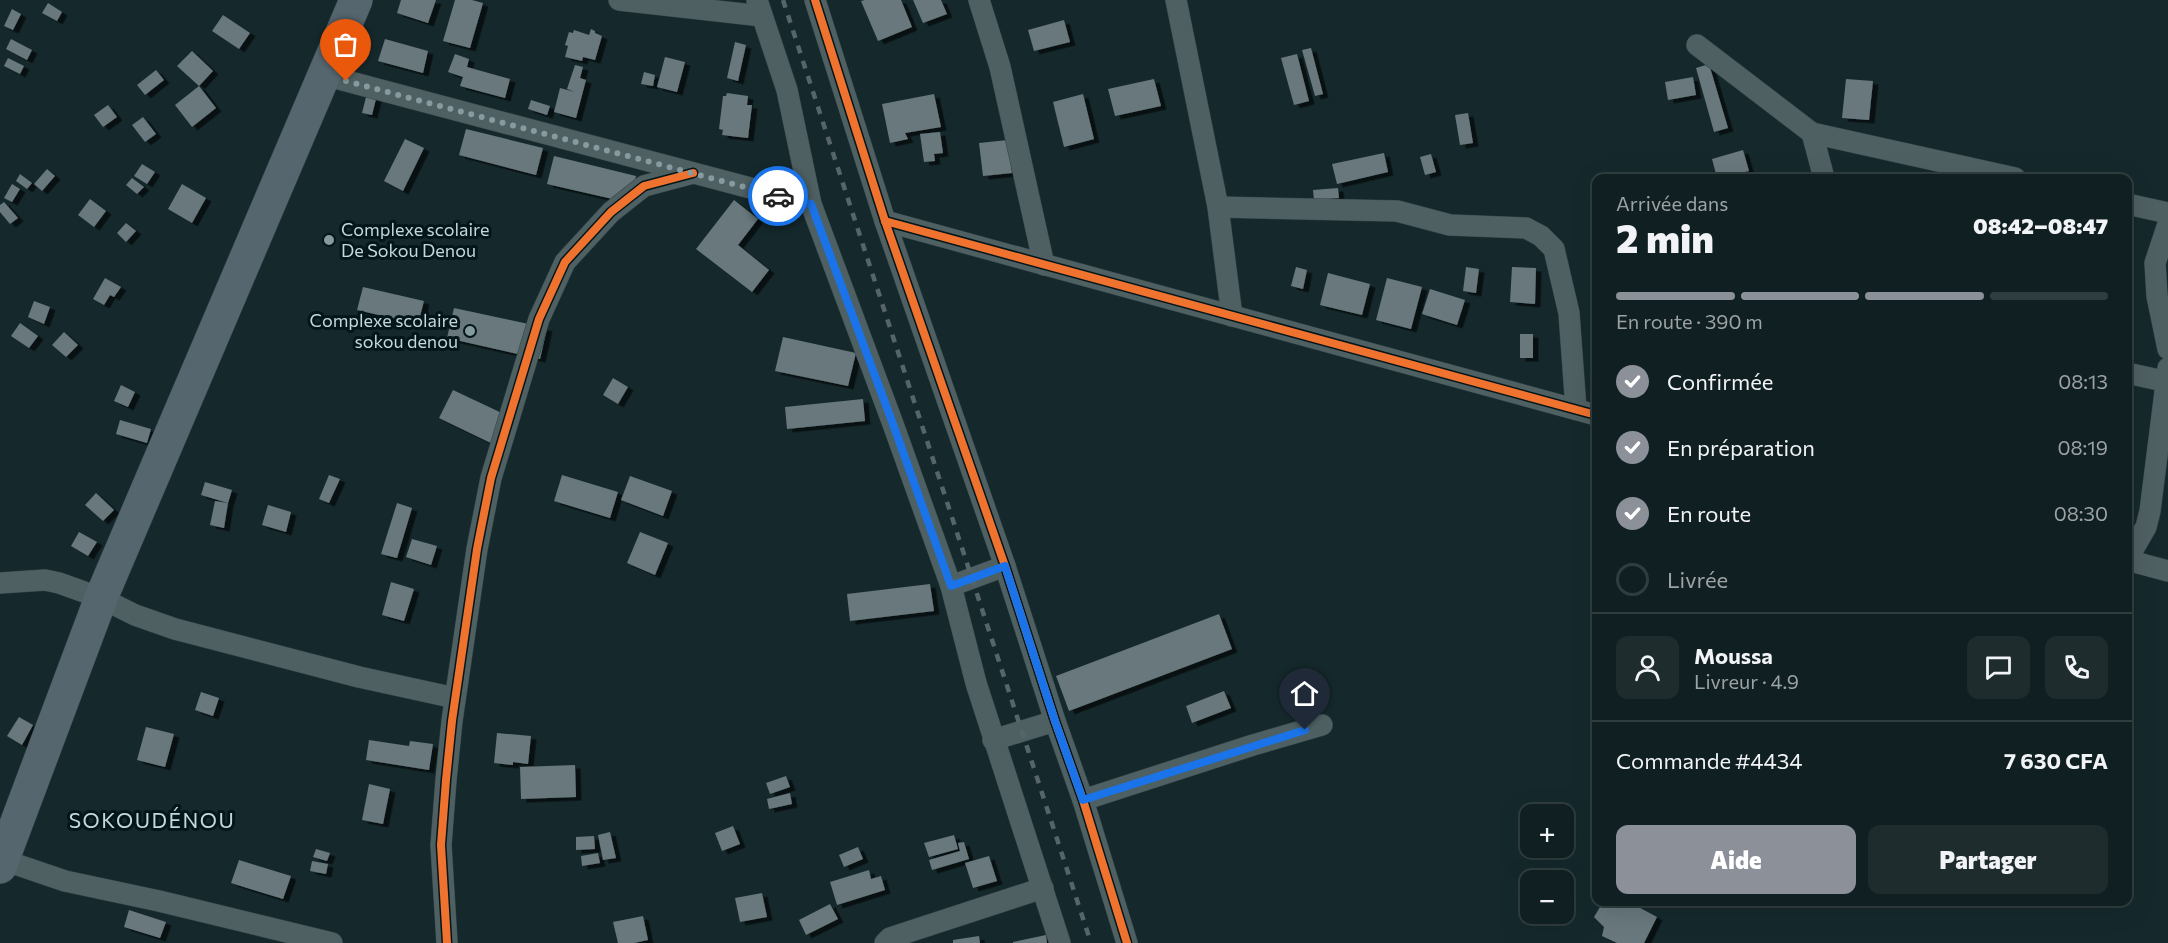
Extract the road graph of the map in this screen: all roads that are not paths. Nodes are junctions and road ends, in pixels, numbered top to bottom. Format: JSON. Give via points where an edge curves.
{"nodes":[{"id":1,"x":356,"y":0,"type":"edge"},
{"id":2,"x":619,"y":0,"type":"edge"},
{"id":3,"x":815,"y":0,"type":"edge"},
{"id":4,"x":979,"y":0,"type":"edge"},
{"id":5,"x":1176,"y":0,"type":"edge"},
{"id":6,"x":759,"y":8,"type":"edge"},
{"id":7,"x":1697,"y":45,"type":"dead end"},
{"id":8,"x":324,"y":75,"type":"junction"},
{"id":9,"x":1812,"y":133,"type":"junction"},
{"id":10,"x":693,"y":173,"type":"junction"},
{"id":11,"x":1823,"y":174,"type":"edge"},
{"id":12,"x":1997,"y":174,"type":"edge"},
{"id":13,"x":811,"y":204,"type":"junction"},
{"id":14,"x":2132,"y":205,"type":"edge"},
{"id":15,"x":1218,"y":207,"type":"junction"},
{"id":16,"x":2168,"y":213,"type":"edge"},
{"id":17,"x":885,"y":221,"type":"junction"},
{"id":18,"x":2168,"y":224,"type":"edge"},
{"id":19,"x":1044,"y":265,"type":"junction"},
{"id":20,"x":1232,"y":316,"type":"junction"},
{"id":21,"x":2168,"y":349,"type":"edge"},
{"id":22,"x":2132,"y":373,"type":"edge"},
{"id":23,"x":2168,"y":377,"type":"edge"},
{"id":24,"x":1586,"y":412,"type":"edge"},
{"id":25,"x":2132,"y":551,"type":"edge"},
{"id":26,"x":2132,"y":561,"type":"edge"},
{"id":27,"x":1005,"y":566,"type":"junction"},
{"id":28,"x":2168,"y":571,"type":"edge"},
{"id":29,"x":0,"y":583,"type":"edge"},
{"id":30,"x":951,"y":586,"type":"junction"},
{"id":31,"x":101,"y":598,"type":"junction"},
{"id":32,"x":455,"y":698,"type":"junction"},
{"id":33,"x":1055,"y":721,"type":"junction"},
{"id":34,"x":1322,"y":725,"type":"dead end"},
{"id":35,"x":993,"y":740,"type":"junction"},
{"id":36,"x":1083,"y":800,"type":"junction"},
{"id":37,"x":2,"y":864,"type":"edge"},
{"id":38,"x":1044,"y":888,"type":"junction"},
{"id":39,"x":332,"y":943,"type":"edge"},
{"id":40,"x":447,"y":943,"type":"edge"},
{"id":41,"x":885,"y":943,"type":"edge"},
{"id":42,"x":1060,"y":943,"type":"edge"},
{"id":43,"x":1127,"y":943,"type":"edge"}],
"edges":[{"from":1,"to":8,"type":"main road"},
{"from":2,"to":6,"type":"street"},
{"from":3,"to":17,"type":"street"},
{"from":4,"to":19,"type":"street","via":[[1000,67]]},
{"from":5,"to":15,"type":"street"},
{"from":6,"to":13,"type":"street","via":[[787,90]]},
{"from":7,"to":9,"type":"street"},
{"from":8,"to":10,"type":"street"},
{"from":8,"to":31,"type":"main road"},
{"from":9,"to":11,"type":"street"},
{"from":9,"to":12,"type":"street"},
{"from":10,"to":13,"type":"street"},
{"from":10,"to":32,"type":"street","via":[[644,186],[611,213],[565,262],[549,294],[491,478]]},
{"from":13,"to":30,"type":"street"},
{"from":14,"to":16,"type":"street"},
{"from":15,"to":20,"type":"street"},
{"from":15,"to":24,"type":"street","via":[[1397,211],[1450,225],[1526,228],[1541,236],[1554,249]]},
{"from":17,"to":19,"type":"street"},
{"from":17,"to":27,"type":"street"},
{"from":18,"to":21,"type":"street","via":[[2155,263]]},
{"from":19,"to":20,"type":"street"},
{"from":20,"to":24,"type":"street"},
{"from":22,"to":23,"type":"street"},
{"from":23,"to":25,"type":"street","via":[[2150,511]]},
{"from":26,"to":28,"type":"street"},
{"from":27,"to":30,"type":"street"},
{"from":27,"to":33,"type":"street"},
{"from":29,"to":31,"type":"street","via":[[45,580]]},
{"from":30,"to":35,"type":"street"},
{"from":31,"to":32,"type":"street","via":[[175,629]]},
{"from":31,"to":37,"type":"main road"},
{"from":32,"to":40,"type":"street","via":[[441,845]]},
{"from":33,"to":35,"type":"street"},
{"from":33,"to":36,"type":"street"},
{"from":34,"to":36,"type":"street"},
{"from":35,"to":38,"type":"street"},
{"from":36,"to":43,"type":"street"},
{"from":37,"to":39,"type":"street"},
{"from":38,"to":41,"type":"street","via":[[890,938]]},
{"from":38,"to":42,"type":"street"}]}
